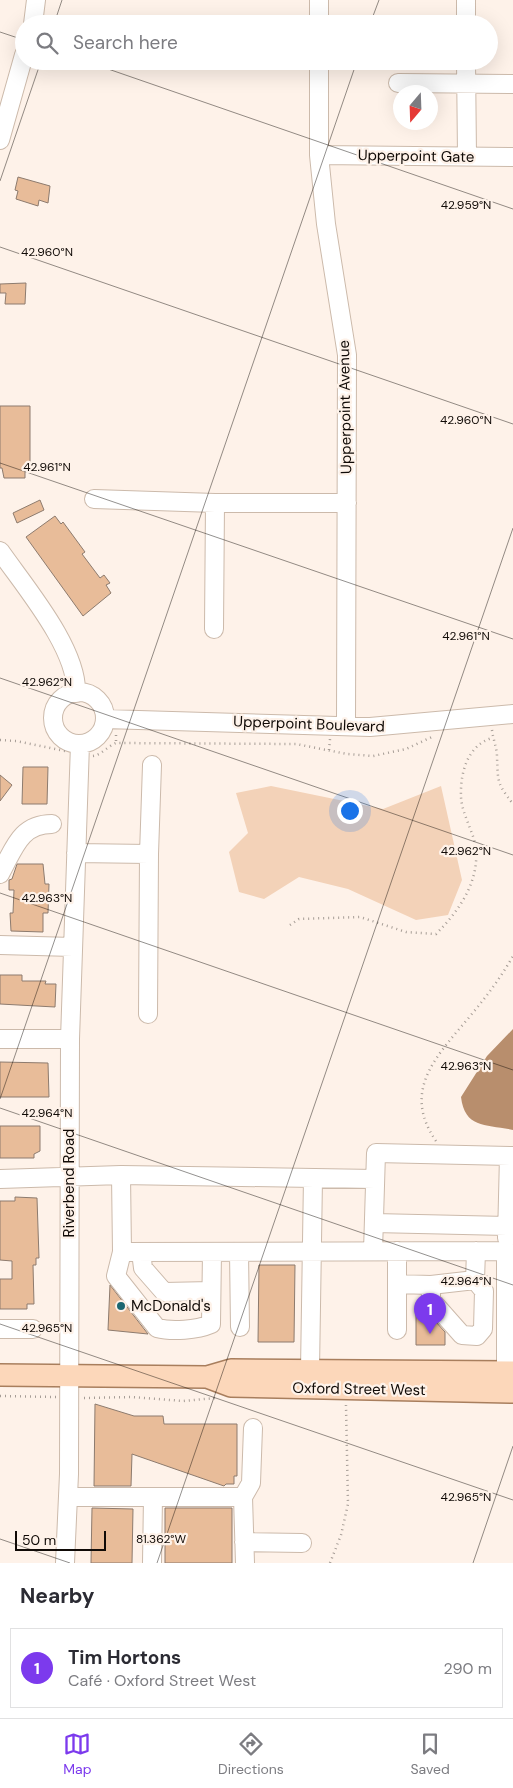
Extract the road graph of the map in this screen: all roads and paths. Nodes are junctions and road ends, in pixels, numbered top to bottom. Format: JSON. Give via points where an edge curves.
{"nodes":[{"id":1,"x":36,"y":0,"type":"edge"},
{"id":2,"x":320,"y":0,"type":"edge"},
{"id":3,"x":466,"y":0,"type":"edge"},
{"id":4,"x":34,"y":15,"type":"edge"},
{"id":5,"x":319,"y":15,"type":"edge"},
{"id":6,"x":466,"y":15,"type":"edge"},
{"id":7,"x":20,"y":70,"type":"edge"},
{"id":8,"x":319,"y":70,"type":"edge"},
{"id":9,"x":466,"y":70,"type":"edge"},
{"id":10,"x":398,"y":83,"type":"dead end"},
{"id":11,"x":466,"y":83,"type":"junction"},
{"id":12,"x":513,"y":84,"type":"edge"},
{"id":13,"x":0,"y":140,"type":"edge"},
{"id":14,"x":319,"y":155,"type":"junction"},
{"id":15,"x":467,"y":156,"type":"junction"},
{"id":16,"x":513,"y":157,"type":"edge"},
{"id":17,"x":94,"y":499,"type":"dead end"},
{"id":18,"x":216,"y":503,"type":"junction"},
{"id":19,"x":347,"y":503,"type":"junction"},
{"id":20,"x":0,"y":551,"type":"edge"},
{"id":21,"x":214,"y":629,"type":"dead end"},
{"id":22,"x":76,"y":693,"type":"junction"},
{"id":23,"x":513,"y":714,"type":"edge"},
{"id":24,"x":490,"y":716,"type":"junction"},
{"id":25,"x":105,"y":719,"type":"junction"},
{"id":26,"x":346,"y":725,"type":"junction"},
{"id":27,"x":437,"y":734,"type":"dead end"},
{"id":28,"x":116,"y":735,"type":"dead end"},
{"id":29,"x":492,"y":738,"type":"junction"},
{"id":30,"x":0,"y":740,"type":"edge"},
{"id":31,"x":116,"y":743,"type":"junction"},
{"id":32,"x":83,"y":751,"type":"junction"},
{"id":33,"x":152,"y":765,"type":"dead end"},
{"id":34,"x":513,"y":804,"type":"edge"},
{"id":35,"x":52,"y":824,"type":"dead end"},
{"id":36,"x":76,"y":853,"type":"junction"},
{"id":37,"x":149,"y":854,"type":"junction"},
{"id":38,"x":0,"y":874,"type":"edge"},
{"id":39,"x":290,"y":925,"type":"dead end"},
{"id":40,"x":0,"y":945,"type":"edge"},
{"id":41,"x":73,"y":947,"type":"junction"},
{"id":42,"x":513,"y":956,"type":"edge"},
{"id":43,"x":148,"y":1014,"type":"dead end"},
{"id":44,"x":0,"y":1039,"type":"edge"},
{"id":45,"x":70,"y":1039,"type":"junction"},
{"id":46,"x":438,"y":1149,"type":"dead end"},
{"id":47,"x":511,"y":1156,"type":"edge"},
{"id":48,"x":121,"y":1175,"type":"junction"},
{"id":49,"x":68,"y":1177,"type":"junction"},
{"id":50,"x":313,"y":1178,"type":"junction"},
{"id":51,"x":0,"y":1179,"type":"edge"},
{"id":52,"x":375,"y":1179,"type":"junction"},
{"id":53,"x":374,"y":1223,"type":"junction"},
{"id":54,"x":507,"y":1226,"type":"junction"},
{"id":55,"x":311,"y":1251,"type":"junction"},
{"id":56,"x":373,"y":1251,"type":"junction"},
{"id":57,"x":397,"y":1251,"type":"junction"},
{"id":58,"x":476,"y":1251,"type":"junction"},
{"id":59,"x":506,"y":1251,"type":"junction"},
{"id":60,"x":122,"y":1252,"type":"junction"},
{"id":61,"x":141,"y":1252,"type":"junction"},
{"id":62,"x":212,"y":1252,"type":"junction"},
{"id":63,"x":240,"y":1252,"type":"junction"},
{"id":64,"x":510,"y":1277,"type":"edge"},
{"id":65,"x":475,"y":1280,"type":"junction"},
{"id":66,"x":397,"y":1284,"type":"junction"},
{"id":67,"x":430,"y":1285,"type":"junction"},
{"id":68,"x":211,"y":1291,"type":"junction"},
{"id":69,"x":509,"y":1303,"type":"edge"},
{"id":70,"x":240,"y":1327,"type":"dead end"},
{"id":71,"x":0,"y":1329,"type":"edge"},
{"id":72,"x":33,"y":1329,"type":"dead end"},
{"id":73,"x":397,"y":1330,"type":"dead end"},
{"id":74,"x":310,"y":1370,"type":"junction"},
{"id":75,"x":0,"y":1375,"type":"edge"},
{"id":76,"x":68,"y":1375,"type":"junction"},
{"id":77,"x":207,"y":1377,"type":"junction"},
{"id":78,"x":511,"y":1379,"type":"edge"},
{"id":79,"x":346,"y":1399,"type":"dead end"},
{"id":80,"x":253,"y":1428,"type":"dead end"},
{"id":81,"x":68,"y":1497,"type":"junction"},
{"id":82,"x":153,"y":1497,"type":"junction"},
{"id":83,"x":243,"y":1497,"type":"junction"},
{"id":84,"x":244,"y":1542,"type":"junction"},
{"id":85,"x":302,"y":1543,"type":"dead end"},
{"id":86,"x":65,"y":1563,"type":"edge"},
{"id":87,"x":152,"y":1563,"type":"edge"},
{"id":88,"x":244,"y":1563,"type":"edge"},
{"id":89,"x":330,"y":1563,"type":"edge"}],
"edges":[{"from":1,"to":4,"type":"street"},
{"from":2,"to":5,"type":"street"},
{"from":3,"to":6,"type":"street"},
{"from":7,"to":13,"type":"street"},
{"from":8,"to":14,"type":"street","name":"Upperpoint Avenue"},
{"from":9,"to":11,"type":"street"},
{"from":10,"to":11,"type":"street"},
{"from":11,"to":12,"type":"street"},
{"from":11,"to":15,"type":"street"},
{"from":14,"to":15,"type":"street","name":"Upperpoint Gate"},
{"from":14,"to":19,"type":"street","name":"Upperpoint Avenue","via":[[326,224],[347,355]]},
{"from":15,"to":16,"type":"street","name":"Upperpoint Gate"},
{"from":17,"to":18,"type":"street"},
{"from":18,"to":19,"type":"street"},
{"from":18,"to":21,"type":"street"},
{"from":19,"to":26,"type":"street","name":"Upperpoint Avenue"},
{"from":20,"to":22,"type":"street","via":[[66,651],[75,675]]},
{"from":22,"to":25,"type":"street","via":[[85,693],[97,700],[102,705]]},
{"from":22,"to":32,"type":"street","via":[[60,701],[54,711],[54,722],[63,738]]},
{"from":23,"to":24,"type":"street","name":"Upperpoint Boulevard"},
{"from":24,"to":26,"type":"street","name":"Upperpoint Boulevard","via":[[391,726]]},
{"from":24,"to":29,"type":"path"},
{"from":25,"to":26,"type":"street","name":"Upperpoint Boulevard"},
{"from":25,"to":32,"type":"street","via":[[96,738]]},
{"from":27,"to":31,"type":"path","via":[[406,749],[373,756],[296,744]]},
{"from":28,"to":31,"type":"path"},
{"from":29,"to":34,"type":"path","via":[[501,788]]},
{"from":29,"to":39,"type":"path","via":[[482,741],[468,754],[463,780],[461,797],[476,850],[473,876],[460,907],[436,934],[406,932],[360,917],[299,919]]},
{"from":30,"to":32,"type":"path"},
{"from":31,"to":32,"type":"path","via":[[98,756]]},
{"from":32,"to":36,"type":"street","name":"Riverbend Road"},
{"from":33,"to":37,"type":"street"},
{"from":35,"to":38,"type":"street","via":[[37,824],[28,830]]},
{"from":36,"to":37,"type":"street"},
{"from":36,"to":41,"type":"street","name":"Riverbend Road"},
{"from":37,"to":43,"type":"street"},
{"from":40,"to":41,"type":"street"},
{"from":41,"to":45,"type":"street","name":"Riverbend Road"},
{"from":42,"to":46,"type":"path","via":[[501,978],[441,1049],[429,1069],[421,1108]]},
{"from":44,"to":45,"type":"street"},
{"from":45,"to":49,"type":"street","name":"Riverbend Road"},
{"from":47,"to":52,"type":"street","via":[[376,1152]]},
{"from":47,"to":54,"type":"street"},
{"from":48,"to":49,"type":"street"},
{"from":48,"to":50,"type":"street"},
{"from":48,"to":60,"type":"street"},
{"from":49,"to":51,"type":"street"},
{"from":49,"to":76,"type":"street","name":"Riverbend Road"},
{"from":50,"to":52,"type":"street"},
{"from":50,"to":55,"type":"street"},
{"from":52,"to":53,"type":"street"},
{"from":53,"to":54,"type":"street"},
{"from":53,"to":56,"type":"street"},
{"from":54,"to":59,"type":"street"},
{"from":55,"to":56,"type":"street"},
{"from":55,"to":63,"type":"street"},
{"from":55,"to":74,"type":"street"},
{"from":56,"to":57,"type":"street"},
{"from":57,"to":58,"type":"street"},
{"from":57,"to":66,"type":"street"},
{"from":58,"to":59,"type":"street"},
{"from":58,"to":65,"type":"street"},
{"from":59,"to":64,"type":"street"},
{"from":60,"to":61,"type":"street"},
{"from":60,"to":68,"type":"street","via":[[116,1276],[157,1328],[194,1328],[211,1324]]},
{"from":61,"to":62,"type":"street"},
{"from":61,"to":68,"type":"street","via":[[143,1268],[164,1292]]},
{"from":62,"to":63,"type":"street"},
{"from":62,"to":68,"type":"street"},
{"from":63,"to":70,"type":"street"},
{"from":64,"to":69,"type":"street"},
{"from":65,"to":67,"type":"street"},
{"from":65,"to":67,"type":"street","via":[[484,1291],[483,1329],[477,1336],[462,1335],[431,1300]]},
{"from":66,"to":67,"type":"street"},
{"from":66,"to":73,"type":"street"},
{"from":69,"to":78,"type":"street"},
{"from":71,"to":72,"type":"street"},
{"from":74,"to":77,"type":"main road","name":"Oxford Street West","via":[[231,1370]]},
{"from":74,"to":78,"type":"main road","name":"Oxford Street West"},
{"from":75,"to":76,"type":"main road","name":"Oxford Street West"},
{"from":76,"to":77,"type":"main road","name":"Oxford Street West"},
{"from":76,"to":81,"type":"street","name":"Riverbend Road"},
{"from":77,"to":78,"type":"main road","name":"Oxford Street West","via":[[231,1386]]},
{"from":79,"to":89,"type":"path","via":[[348,1504],[341,1536]]},
{"from":80,"to":83,"type":"street","via":[[251,1483]]},
{"from":81,"to":82,"type":"street"},
{"from":81,"to":86,"type":"street","name":"Riverbend Road"},
{"from":82,"to":83,"type":"street"},
{"from":82,"to":87,"type":"street"},
{"from":83,"to":84,"type":"street"},
{"from":84,"to":85,"type":"street"},
{"from":84,"to":88,"type":"street"}]}
